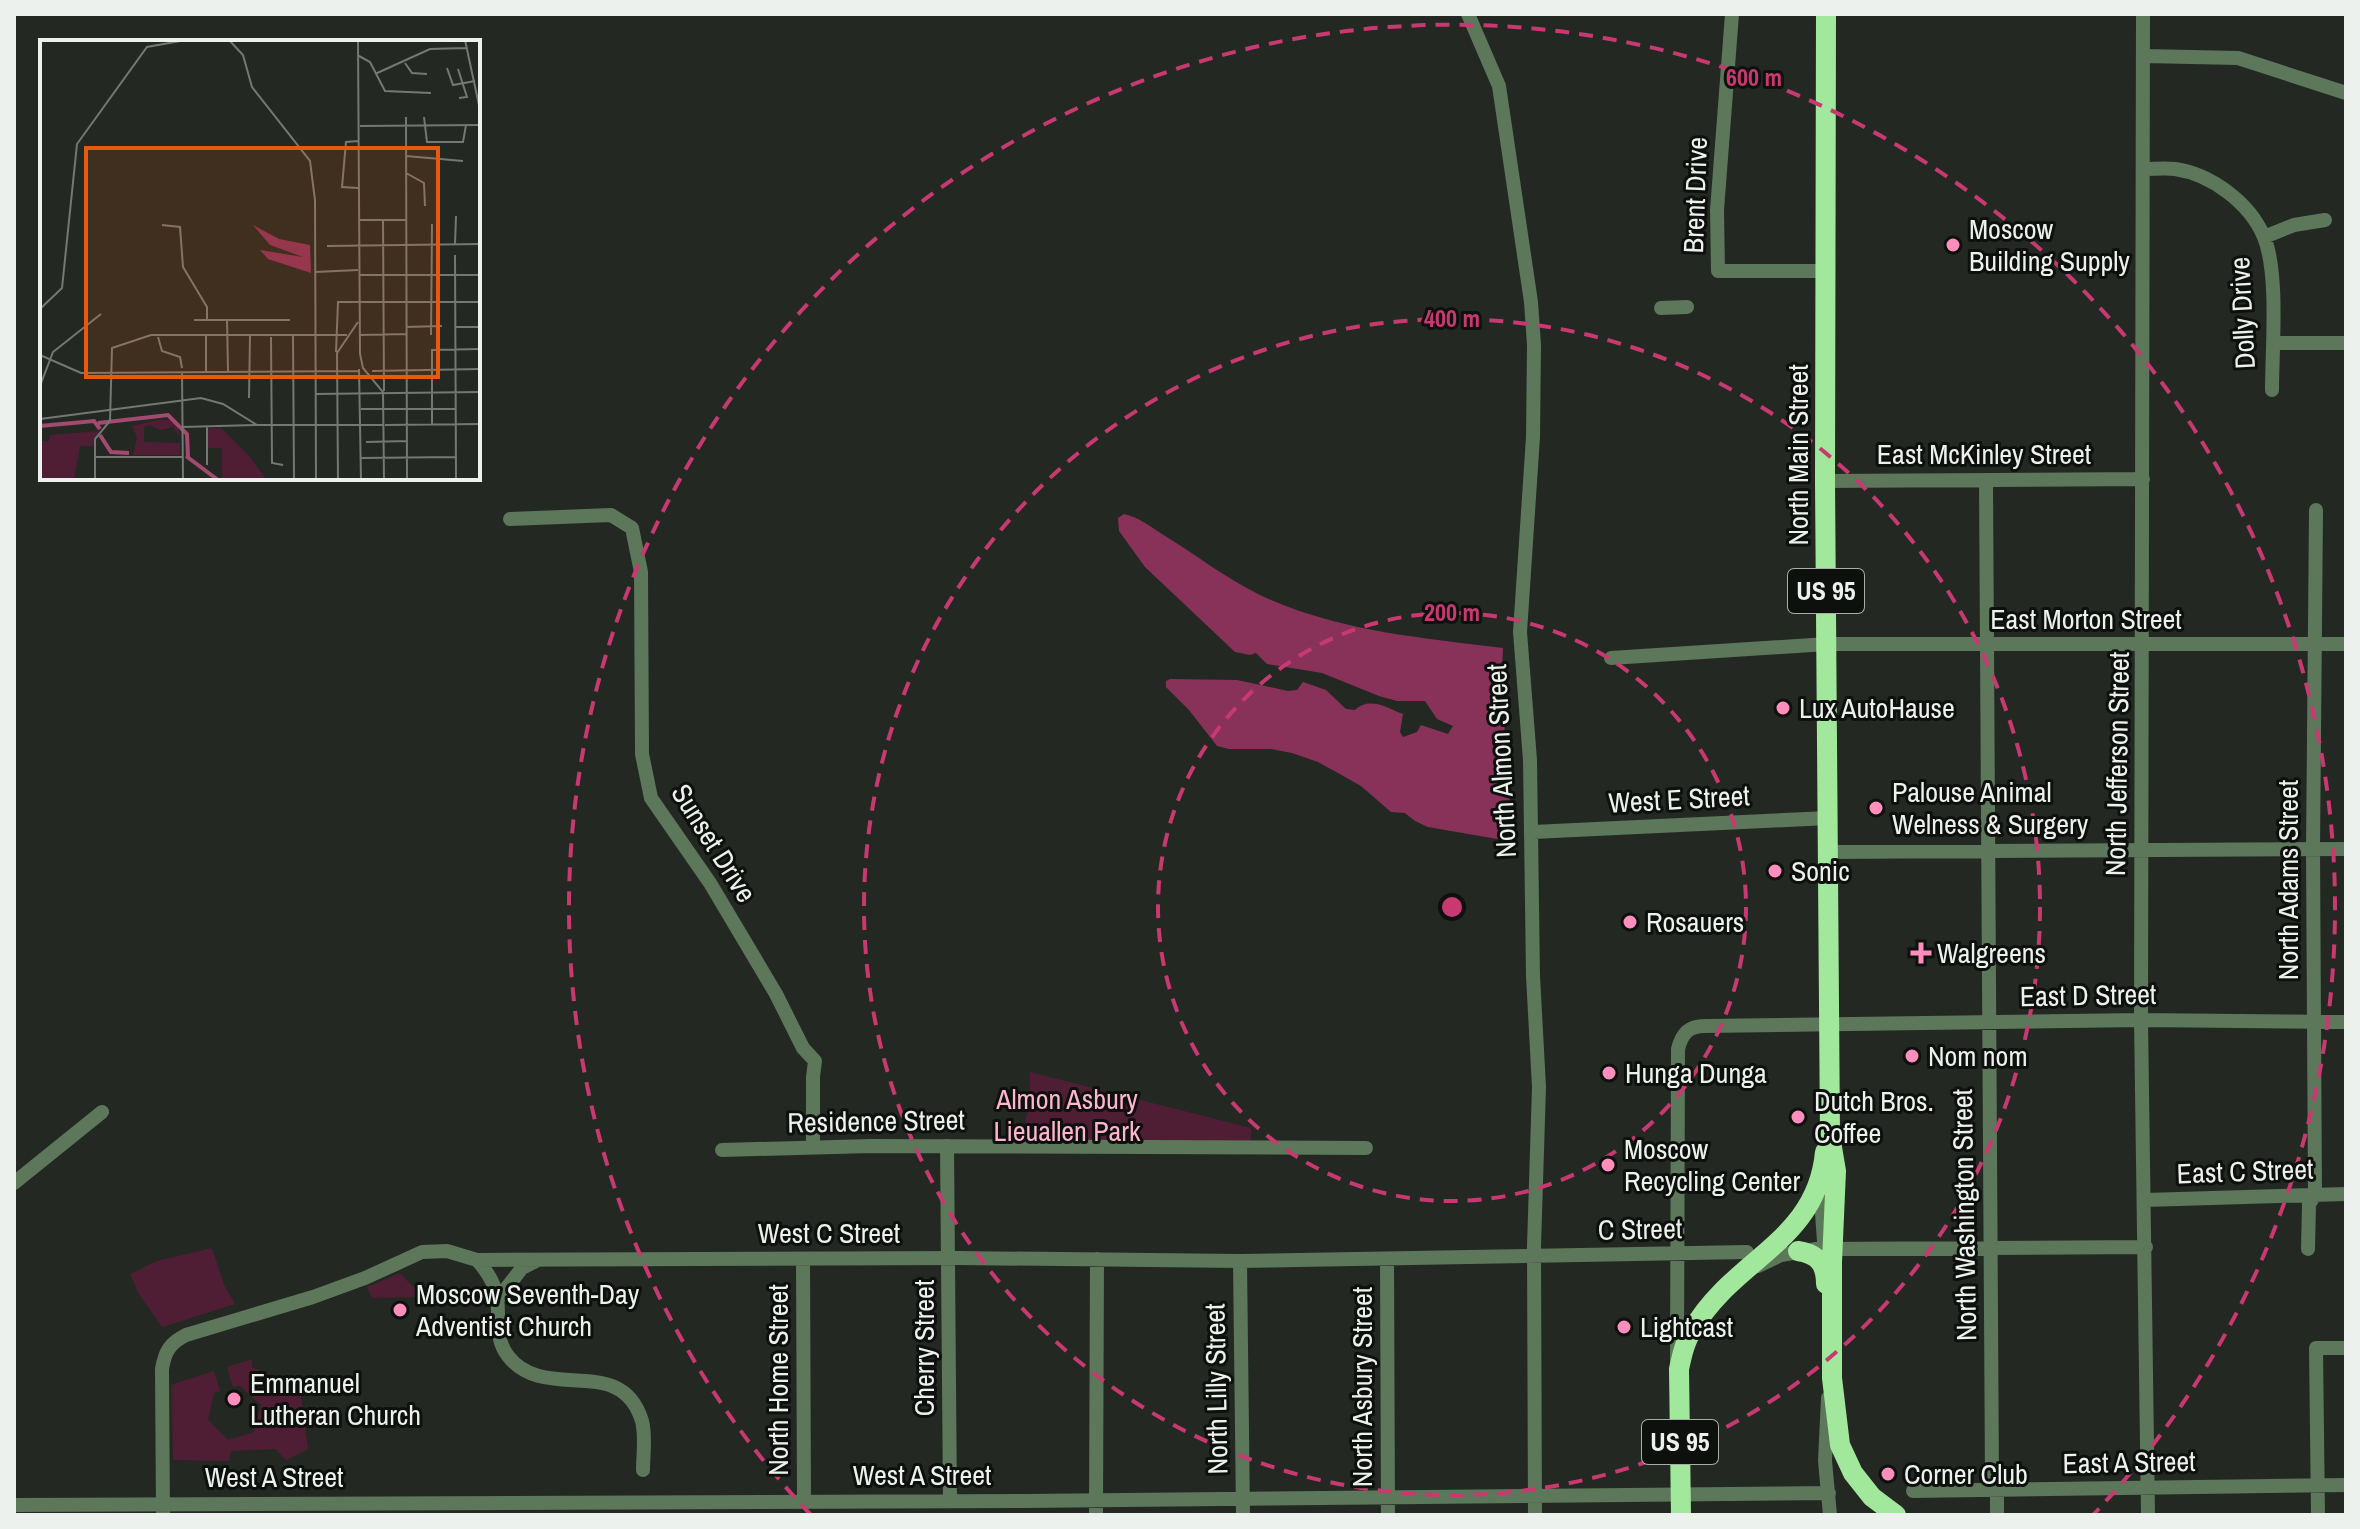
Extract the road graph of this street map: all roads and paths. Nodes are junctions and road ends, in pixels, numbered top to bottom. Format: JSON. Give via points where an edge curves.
{"nodes":[{"id":1,"x":1468,"y":14,"type":"edge"},
{"id":2,"x":1732,"y":14,"type":"edge"},
{"id":3,"x":1826,"y":14,"type":"edge"},
{"id":4,"x":2143,"y":14,"type":"edge"},
{"id":5,"x":2144,"y":56,"type":"junction"},
{"id":6,"x":2346,"y":93,"type":"edge"},
{"id":7,"x":2144,"y":169,"type":"junction"},
{"id":8,"x":2325,"y":220,"type":"dead end"},
{"id":9,"x":2264,"y":237,"type":"junction"},
{"id":10,"x":1826,"y":271,"type":"junction"},
{"id":11,"x":1687,"y":307,"type":"dead end"},
{"id":12,"x":1661,"y":308,"type":"dead end"},
{"id":13,"x":2273,"y":343,"type":"junction"},
{"id":14,"x":2346,"y":343,"type":"edge"},
{"id":15,"x":2272,"y":390,"type":"dead end"},
{"id":16,"x":2143,"y":479,"type":"junction"},
{"id":17,"x":1825,"y":481,"type":"junction"},
{"id":18,"x":1986,"y":481,"type":"junction"},
{"id":19,"x":2316,"y":510,"type":"dead end"},
{"id":20,"x":510,"y":519,"type":"dead end"},
{"id":21,"x":1827,"y":644,"type":"junction"},
{"id":22,"x":1987,"y":644,"type":"junction"},
{"id":23,"x":2314,"y":644,"type":"junction"},
{"id":24,"x":2346,"y":644,"type":"edge"},
{"id":25,"x":2144,"y":645,"type":"junction"},
{"id":26,"x":1611,"y":658,"type":"dead end"},
{"id":27,"x":1828,"y":818,"type":"junction"},
{"id":28,"x":1533,"y":832,"type":"junction"},
{"id":29,"x":2313,"y":849,"type":"junction"},
{"id":30,"x":2346,"y":849,"type":"edge"},
{"id":31,"x":1988,"y":850,"type":"junction"},
{"id":32,"x":2141,"y":850,"type":"junction"},
{"id":33,"x":1828,"y":852,"type":"junction"},
{"id":34,"x":2141,"y":1020,"type":"junction"},
{"id":35,"x":1988,"y":1022,"type":"junction"},
{"id":36,"x":2314,"y":1022,"type":"junction"},
{"id":37,"x":2346,"y":1022,"type":"edge"},
{"id":38,"x":1830,"y":1024,"type":"junction"},
{"id":39,"x":102,"y":1112,"type":"dead end"},
{"id":40,"x":1830,"y":1136,"type":"junction"},
{"id":41,"x":947,"y":1146,"type":"junction"},
{"id":42,"x":813,"y":1147,"type":"junction"},
{"id":43,"x":1366,"y":1148,"type":"dead end"},
{"id":44,"x":722,"y":1150,"type":"dead end"},
{"id":45,"x":1820,"y":1182,"type":"junction"},
{"id":46,"x":14,"y":1183,"type":"edge"},
{"id":47,"x":2346,"y":1194,"type":"edge"},
{"id":48,"x":2315,"y":1195,"type":"junction"},
{"id":49,"x":2145,"y":1200,"type":"junction"},
{"id":50,"x":2146,"y":1247,"type":"junction"},
{"id":51,"x":1828,"y":1249,"type":"junction"},
{"id":52,"x":1991,"y":1249,"type":"junction"},
{"id":53,"x":2308,"y":1249,"type":"dead end"},
{"id":54,"x":1798,"y":1251,"type":"junction"},
{"id":55,"x":1747,"y":1252,"type":"dead end"},
{"id":56,"x":1679,"y":1255,"type":"junction"},
{"id":57,"x":1534,"y":1256,"type":"junction"},
{"id":58,"x":950,"y":1258,"type":"junction"},
{"id":59,"x":803,"y":1259,"type":"junction"},
{"id":60,"x":1097,"y":1259,"type":"junction"},
{"id":61,"x":1387,"y":1259,"type":"junction"},
{"id":62,"x":477,"y":1260,"type":"junction"},
{"id":63,"x":538,"y":1260,"type":"junction"},
{"id":64,"x":1240,"y":1261,"type":"junction"},
{"id":65,"x":1739,"y":1276,"type":"junction"},
{"id":66,"x":498,"y":1299,"type":"junction"},
{"id":67,"x":1832,"y":1311,"type":"junction"},
{"id":68,"x":2346,"y":1348,"type":"edge"},
{"id":69,"x":1679,"y":1369,"type":"junction"},
{"id":70,"x":1832,"y":1378,"type":"junction"},
{"id":71,"x":643,"y":1470,"type":"dead end"},
{"id":72,"x":2317,"y":1485,"type":"junction"},
{"id":73,"x":2346,"y":1485,"type":"edge"},
{"id":74,"x":2148,"y":1487,"type":"junction"},
{"id":75,"x":1997,"y":1490,"type":"junction"},
{"id":76,"x":1913,"y":1491,"type":"dead end"},
{"id":77,"x":1829,"y":1493,"type":"junction"},
{"id":78,"x":1681,"y":1494,"type":"junction"},
{"id":79,"x":1535,"y":1495,"type":"junction"},
{"id":80,"x":1388,"y":1496,"type":"junction"},
{"id":81,"x":1243,"y":1498,"type":"junction"},
{"id":82,"x":804,"y":1501,"type":"junction"},
{"id":83,"x":950,"y":1501,"type":"junction"},
{"id":84,"x":739,"y":1502,"type":"junction"},
{"id":85,"x":14,"y":1505,"type":"edge"},
{"id":86,"x":644,"y":1508,"type":"edge"},
{"id":87,"x":1096,"y":1508,"type":"edge"},
{"id":88,"x":163,"y":1509,"type":"edge"},
{"id":89,"x":653,"y":1515,"type":"edge"},
{"id":90,"x":1243,"y":1515,"type":"edge"},
{"id":91,"x":1388,"y":1515,"type":"edge"},
{"id":92,"x":1535,"y":1515,"type":"edge"},
{"id":93,"x":1681,"y":1515,"type":"edge"},
{"id":94,"x":1830,"y":1515,"type":"edge"},
{"id":95,"x":1896,"y":1515,"type":"edge"},
{"id":96,"x":1997,"y":1515,"type":"edge"},
{"id":97,"x":2148,"y":1515,"type":"edge"},
{"id":98,"x":2318,"y":1515,"type":"edge"}],
"edges":[{"from":1,"to":28,"type":"street","name":"North Almon Street","via":[[1499,86],[1531,302],[1533,437],[1520,632]]},
{"from":2,"to":10,"type":"street","name":"Brent Drive","via":[[1717,210],[1718,271]]},
{"from":3,"to":10,"type":"highway","name":"North Main Street","number":"US 95"},
{"from":4,"to":5,"type":"street","name":"North Jefferson Street"},
{"from":5,"to":6,"type":"street","via":[[2238,58]]},
{"from":5,"to":7,"type":"street","name":"North Jefferson Street"},
{"from":7,"to":9,"type":"street","name":"Dolly Drive","via":[[2174,169],[2206,178],[2248,211]]},
{"from":7,"to":16,"type":"street","name":"North Jefferson Street"},
{"from":8,"to":9,"type":"street"},
{"from":9,"to":13,"type":"street","name":"Dolly Drive","via":[[2271,268]]},
{"from":10,"to":17,"type":"highway","name":"North Main Street","number":"US 95"},
{"from":11,"to":12,"type":"street"},
{"from":13,"to":14,"type":"street"},
{"from":13,"to":15,"type":"street","name":"Dolly Drive"},
{"from":16,"to":18,"type":"street","name":"East McKinley Street"},
{"from":16,"to":25,"type":"street","name":"North Jefferson Street"},
{"from":17,"to":18,"type":"street","name":"East McKinley Street"},
{"from":17,"to":21,"type":"highway","name":"North Main Street","number":"US 95"},
{"from":18,"to":22,"type":"street","name":"North Washington Street"},
{"from":19,"to":23,"type":"street","name":"North Adams Street"},
{"from":20,"to":42,"type":"street","name":"Sunset Drive","via":[[611,515],[632,528],[641,572],[642,754],[651,798],[710,883],[815,1061]]},
{"from":21,"to":22,"type":"street","name":"East Morton Street"},
{"from":21,"to":26,"type":"street","name":"East Morton Street"},
{"from":21,"to":27,"type":"highway","name":"North Main Street","number":"US 95"},
{"from":22,"to":25,"type":"street","name":"East Morton Street"},
{"from":22,"to":31,"type":"street","name":"North Washington Street"},
{"from":23,"to":24,"type":"street","name":"East Morton Street"},
{"from":23,"to":25,"type":"street","name":"East Morton Street"},
{"from":23,"to":29,"type":"street","name":"North Adams Street"},
{"from":25,"to":32,"type":"street","name":"North Jefferson Street"},
{"from":27,"to":28,"type":"street","name":"West E Street"},
{"from":27,"to":33,"type":"highway","name":"North Main Street","number":"US 95"},
{"from":28,"to":57,"type":"street","name":"North Almon Street","via":[[1539,1112]]},
{"from":29,"to":30,"type":"street"},
{"from":29,"to":32,"type":"street"},
{"from":29,"to":36,"type":"street","name":"North Adams Street"},
{"from":31,"to":32,"type":"street"},
{"from":31,"to":33,"type":"street"},
{"from":31,"to":35,"type":"street","name":"North Washington Street"},
{"from":32,"to":34,"type":"street","name":"North Jefferson Street"},
{"from":33,"to":38,"type":"highway","name":"North Main Street","number":"US 95"},
{"from":34,"to":35,"type":"street","name":"East D Street"},
{"from":34,"to":36,"type":"street","name":"East D Street"},
{"from":34,"to":49,"type":"street","name":"North Jefferson Street"},
{"from":35,"to":38,"type":"street","name":"East D Street"},
{"from":35,"to":52,"type":"street","name":"North Washington Street"},
{"from":36,"to":37,"type":"street","name":"East D Street"},
{"from":36,"to":48,"type":"street","name":"North Adams Street"},
{"from":38,"to":40,"type":"highway","name":"North Main Street","number":"US 95"},
{"from":38,"to":56,"type":"street","name":"East D Street","via":[[1697,1026],[1684,1033],[1678,1049]]},
{"from":39,"to":46,"type":"street"},
{"from":40,"to":45,"type":"highway","name":"North Main Street","number":"US 95"},
{"from":40,"to":51,"type":"highway","name":"North Main Street","number":"US 95","via":[[1836,1171]]},
{"from":41,"to":42,"type":"street","name":"Residence Street"},
{"from":41,"to":43,"type":"street","name":"Residence Street"},
{"from":41,"to":58,"type":"street","name":"Cherry Street"},
{"from":42,"to":44,"type":"street","name":"Residence Street"},
{"from":45,"to":51,"type":"street","name":"North Main Street"},
{"from":45,"to":65,"type":"highway","name":"North Main Street","number":"US 95","via":[[1796,1225]]},
{"from":47,"to":48,"type":"street","name":"East C Street"},
{"from":48,"to":49,"type":"street","name":"East C Street"},
{"from":48,"to":53,"type":"street","name":"North Adams Street","via":[[2309,1204]]},
{"from":49,"to":50,"type":"street","name":"North Jefferson Street"},
{"from":50,"to":52,"type":"street"},
{"from":50,"to":74,"type":"street","name":"North Jefferson Street"},
{"from":51,"to":52,"type":"street"},
{"from":51,"to":54,"type":"street"},
{"from":51,"to":67,"type":"highway","name":"North Main Street","number":"US 95"},
{"from":52,"to":75,"type":"street","name":"North Washington Street","via":[[1992,1481]]},
{"from":54,"to":65,"type":"street"},
{"from":54,"to":67,"type":"highway","via":[[1823,1264]]},
{"from":55,"to":56,"type":"street","name":"C Street"},
{"from":56,"to":57,"type":"street","name":"C Street"},
{"from":56,"to":69,"type":"street"},
{"from":57,"to":61,"type":"street","name":"West C Street"},
{"from":57,"to":79,"type":"street","name":"North Almon Street"},
{"from":58,"to":59,"type":"street","name":"West C Street"},
{"from":58,"to":60,"type":"street","name":"West C Street"},
{"from":58,"to":83,"type":"street","name":"Cherry Street"},
{"from":59,"to":63,"type":"street","name":"West C Street"},
{"from":59,"to":82,"type":"street","name":"North Home Street"},
{"from":60,"to":64,"type":"street","name":"West C Street"},
{"from":60,"to":87,"type":"street"},
{"from":61,"to":64,"type":"street","name":"West C Street"},
{"from":61,"to":80,"type":"street","name":"North Asbury Street"},
{"from":62,"to":63,"type":"street","name":"West C Street"},
{"from":62,"to":66,"type":"street"},
{"from":62,"to":88,"type":"street","name":"West C Street","via":[[447,1251],[422,1252],[313,1297],[186,1335],[168,1347],[162,1369]]},
{"from":63,"to":66,"type":"street","via":[[522,1268]]},
{"from":64,"to":81,"type":"street","name":"North Lilly Street"},
{"from":65,"to":69,"type":"highway","name":"North Main Street","number":"US 95","via":[[1692,1329]]},
{"from":66,"to":71,"type":"street","via":[[500,1340],[509,1358],[526,1371],[549,1380],[606,1382],[630,1399],[643,1423]]},
{"from":67,"to":70,"type":"highway","name":"North Main Street","number":"US 95"},
{"from":68,"to":72,"type":"street","via":[[2316,1348]]},
{"from":69,"to":78,"type":"highway","number":"US 95"},
{"from":70,"to":77,"type":"street","name":"North Main Street","via":[[1825,1461]]},
{"from":70,"to":95,"type":"highway","name":"North Main Street","number":"US 95","via":[[1840,1445],[1853,1473]]},
{"from":72,"to":73,"type":"street","name":"East A Street"},
{"from":72,"to":74,"type":"street","name":"East A Street"},
{"from":72,"to":98,"type":"street"},
{"from":74,"to":75,"type":"street","name":"East A Street"},
{"from":74,"to":97,"type":"street","name":"North Jefferson Street"},
{"from":75,"to":76,"type":"street","name":"East A Street"},
{"from":75,"to":96,"type":"street","name":"North Washington Street"},
{"from":77,"to":78,"type":"street","name":"West A Street"},
{"from":77,"to":94,"type":"street","name":"North Main Street"},
{"from":78,"to":79,"type":"street","name":"West A Street"},
{"from":78,"to":93,"type":"highway","number":"US 95"},
{"from":79,"to":80,"type":"street","name":"West A Street"},
{"from":79,"to":92,"type":"street","name":"North Almon Street"},
{"from":80,"to":81,"type":"street","name":"West A Street"},
{"from":80,"to":91,"type":"street","name":"North Asbury Street"},
{"from":81,"to":87,"type":"street","name":"West A Street"},
{"from":81,"to":90,"type":"street","name":"North Lilly Street"},
{"from":82,"to":83,"type":"street","name":"West A Street"},
{"from":82,"to":84,"type":"street","name":"West A Street"},
{"from":83,"to":87,"type":"street","name":"West A Street"},
{"from":84,"to":86,"type":"street","name":"West A Street"},
{"from":84,"to":89,"type":"street","via":[[665,1509]]},
{"from":85,"to":88,"type":"street","name":"West A Street"},
{"from":86,"to":88,"type":"street","name":"West A Street"}]}
